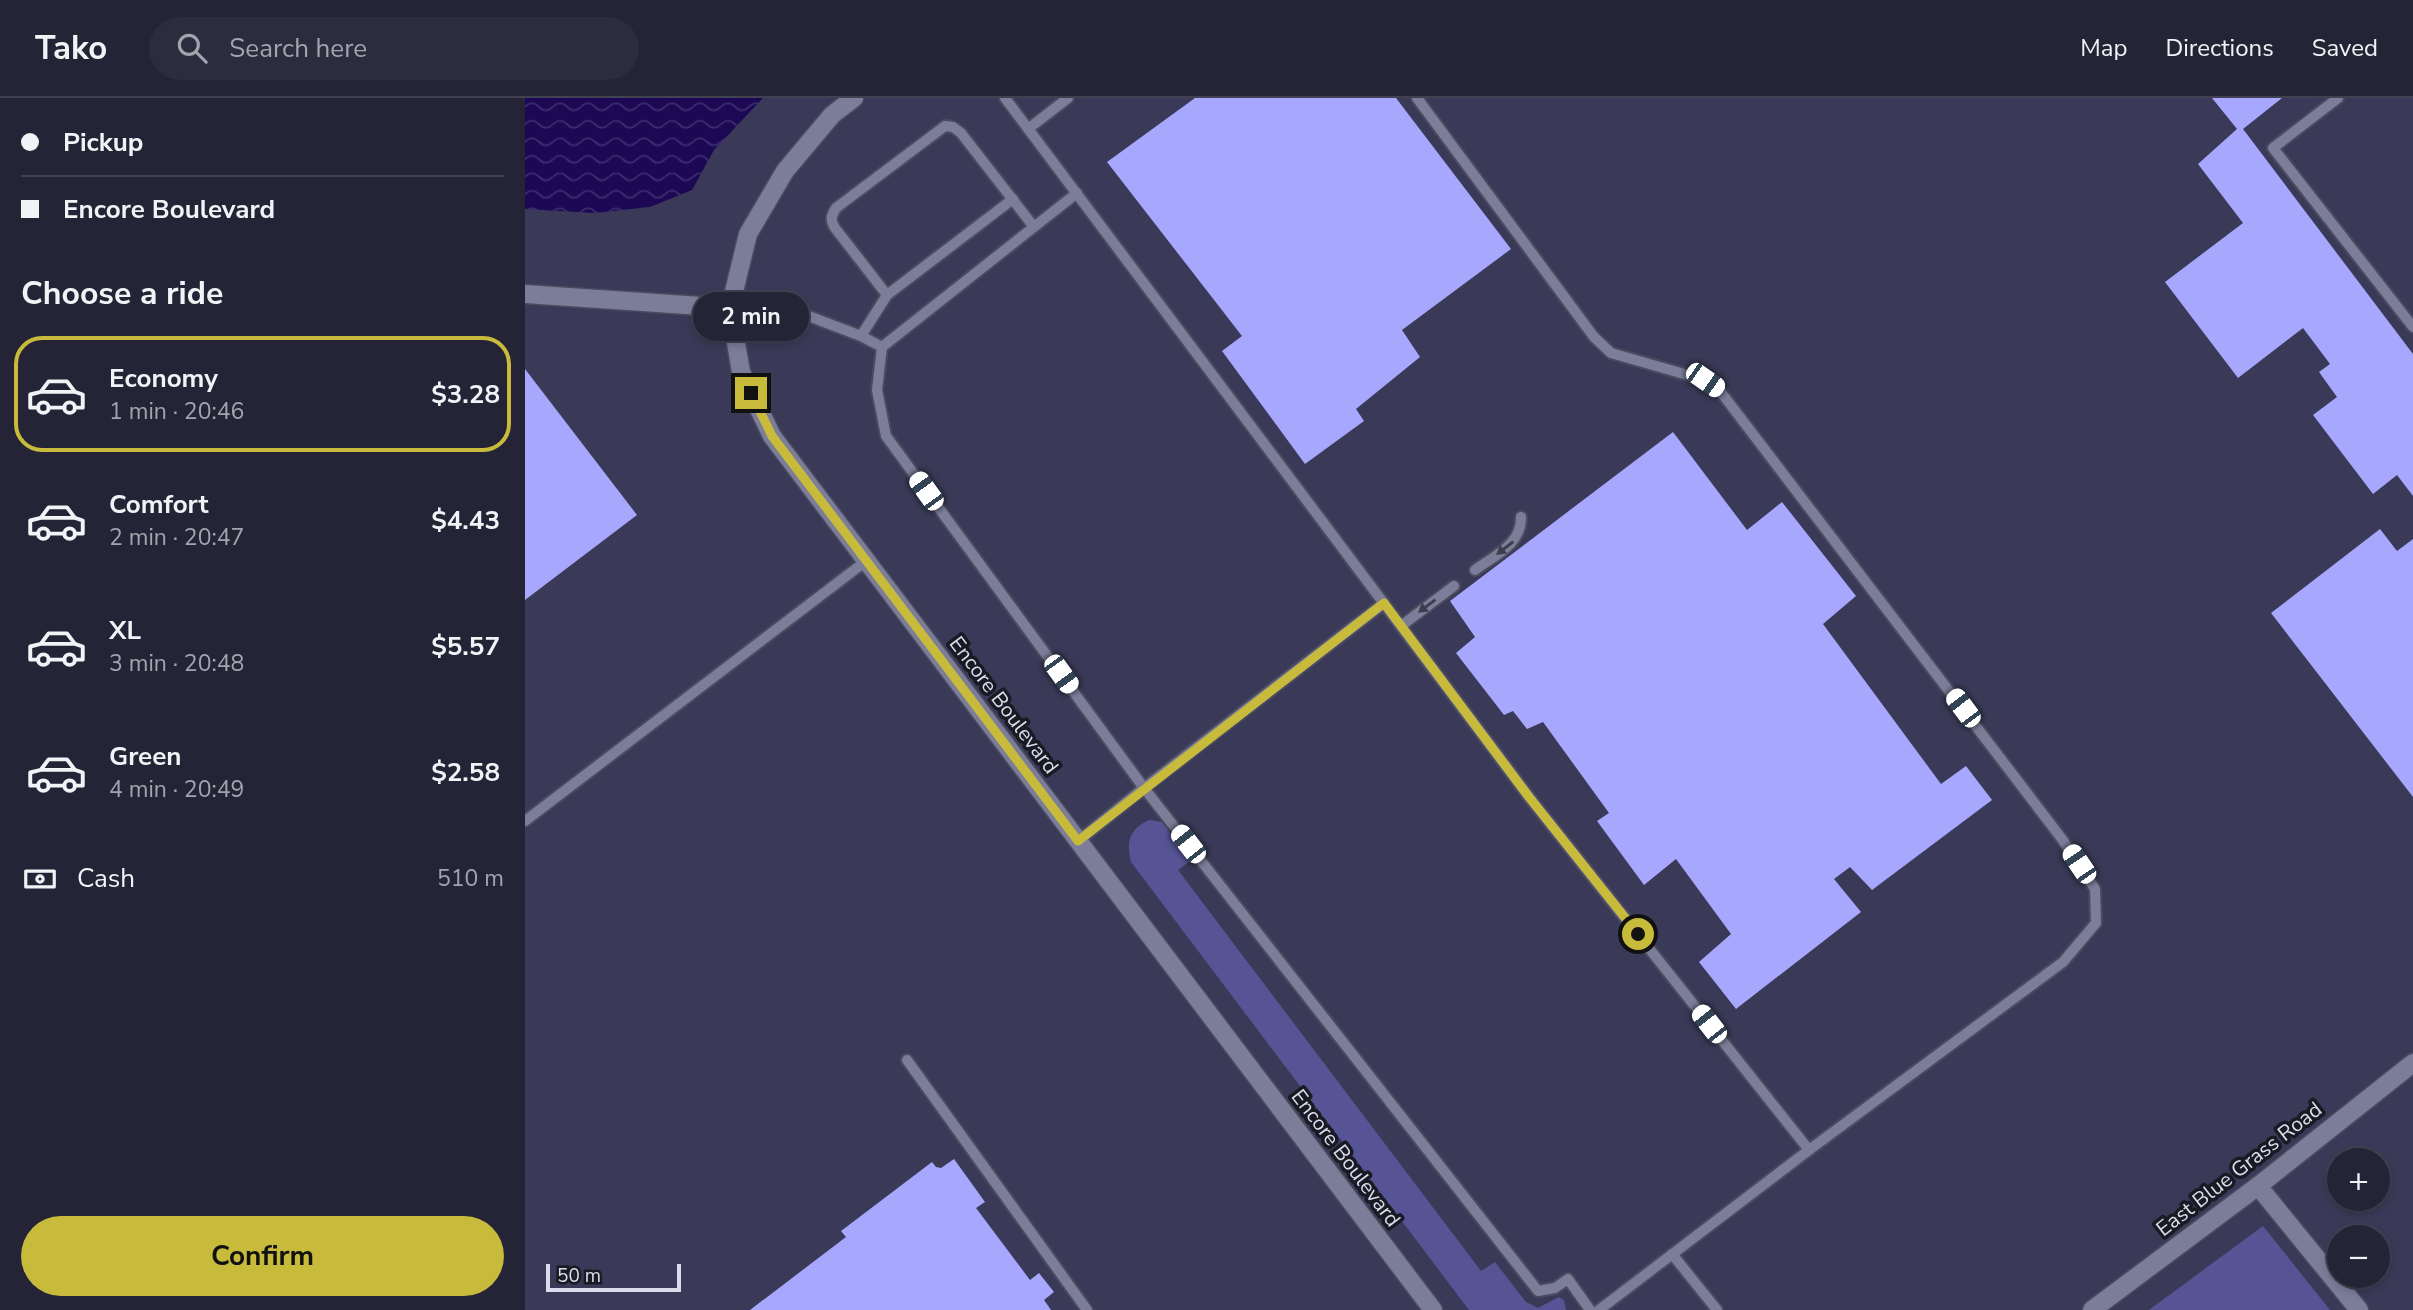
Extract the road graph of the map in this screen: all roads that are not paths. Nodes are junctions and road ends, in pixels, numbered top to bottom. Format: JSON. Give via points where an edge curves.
{"nodes":[{"id":1,"x":854,"y":98,"type":"edge"},
{"id":2,"x":1005,"y":98,"type":"edge"},
{"id":3,"x":1068,"y":98,"type":"edge"},
{"id":4,"x":1417,"y":98,"type":"edge"},
{"id":5,"x":2338,"y":98,"type":"edge"},
{"id":6,"x":1028,"y":129,"type":"junction"},
{"id":7,"x":1077,"y":193,"type":"junction"},
{"id":8,"x":1013,"y":199,"type":"junction"},
{"id":9,"x":1034,"y":227,"type":"junction"},
{"id":10,"x":525,"y":294,"type":"edge"},
{"id":11,"x":887,"y":295,"type":"junction"},
{"id":12,"x":730,"y":308,"type":"junction"},
{"id":13,"x":2413,"y":327,"type":"edge"},
{"id":14,"x":861,"y":336,"type":"junction"},
{"id":15,"x":882,"y":347,"type":"junction"},
{"id":16,"x":1521,"y":517,"type":"dead end"},
{"id":17,"x":866,"y":561,"type":"junction"},
{"id":18,"x":1475,"y":570,"type":"dead end"},
{"id":19,"x":1454,"y":586,"type":"dead end"},
{"id":20,"x":1384,"y":603,"type":"junction"},
{"id":21,"x":1401,"y":626,"type":"junction"},
{"id":22,"x":1144,"y":788,"type":"junction"},
{"id":23,"x":525,"y":821,"type":"edge"},
{"id":24,"x":1078,"y":841,"type":"junction"},
{"id":25,"x":907,"y":1060,"type":"dead end"},
{"id":26,"x":2413,"y":1063,"type":"edge"},
{"id":27,"x":1809,"y":1150,"type":"junction"},
{"id":28,"x":2257,"y":1186,"type":"junction"},
{"id":29,"x":1672,"y":1254,"type":"junction"},
{"id":30,"x":1087,"y":1310,"type":"edge"},
{"id":31,"x":1433,"y":1310,"type":"edge"},
{"id":32,"x":1590,"y":1310,"type":"edge"},
{"id":33,"x":1599,"y":1310,"type":"edge"},
{"id":34,"x":1717,"y":1310,"type":"edge"},
{"id":35,"x":2092,"y":1310,"type":"edge"},
{"id":36,"x":2359,"y":1310,"type":"edge"}],
"edges":[{"from":1,"to":12,"type":"street","name":"Encore Boulevard","via":[[832,115],[785,171],[748,234]]},
{"from":2,"to":6,"type":"lane"},
{"from":3,"to":6,"type":"lane"},
{"from":4,"to":27,"type":"lane","via":[[1594,337],[1611,353],[1705,380],[1720,390],[2062,839],[2095,889],[2096,923],[2063,962]]},
{"from":5,"to":13,"type":"lane","via":[[2273,148]]},
{"from":6,"to":7,"type":"lane"},
{"from":7,"to":9,"type":"lane"},
{"from":7,"to":20,"type":"lane"},
{"from":8,"to":9,"type":"lane"},
{"from":8,"to":11,"type":"lane"},
{"from":8,"to":11,"type":"lane","via":[[953,127],[945,126],[917,146],[832,214],[835,228]]},
{"from":9,"to":15,"type":"lane"},
{"from":10,"to":12,"type":"street"},
{"from":11,"to":14,"type":"lane"},
{"from":12,"to":14,"type":"lane","via":[[774,303]]},
{"from":12,"to":17,"type":"street","name":"Encore Boulevard","via":[[741,372],[772,436]]},
{"from":14,"to":15,"type":"lane"},
{"from":15,"to":22,"type":"lane","via":[[877,390],[886,436]]},
{"from":16,"to":18,"type":"lane","one_way":true,"via":[[1519,534]]},
{"from":17,"to":23,"type":"lane"},
{"from":17,"to":24,"type":"street","name":"Encore Boulevard"},
{"from":19,"to":21,"type":"lane","one_way":true},
{"from":20,"to":21,"type":"lane"},
{"from":20,"to":22,"type":"lane"},
{"from":21,"to":27,"type":"lane","via":[[1529,797]]},
{"from":22,"to":24,"type":"lane"},
{"from":22,"to":32,"type":"lane","via":[[1538,1291],[1568,1279]]},
{"from":24,"to":31,"type":"street","name":"Encore Boulevard"},
{"from":25,"to":30,"type":"lane"},
{"from":26,"to":28,"type":"street","name":"East Blue Grass Road"},
{"from":27,"to":29,"type":"lane"},
{"from":28,"to":35,"type":"street","name":"East Blue Grass Road"},
{"from":28,"to":36,"type":"street"},
{"from":29,"to":33,"type":"lane"},
{"from":29,"to":34,"type":"lane"}]}
